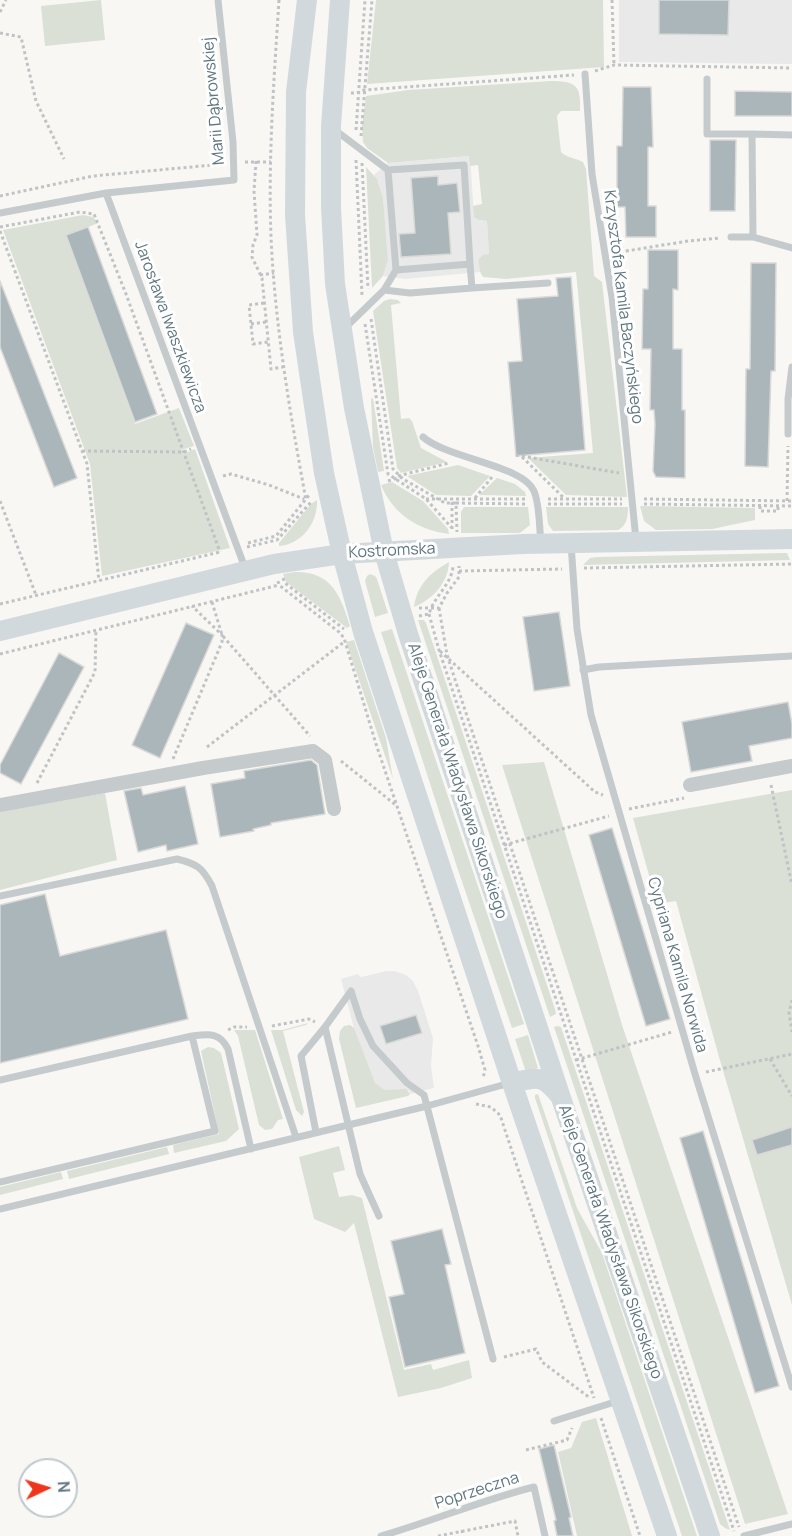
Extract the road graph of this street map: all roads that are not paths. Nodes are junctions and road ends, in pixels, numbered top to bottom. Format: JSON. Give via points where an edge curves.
{"nodes":[{"id":1,"x":218,"y":0,"type":"edge"},
{"id":2,"x":307,"y":0,"type":"edge"},
{"id":3,"x":340,"y":0,"type":"edge"},
{"id":4,"x":585,"y":74,"type":"road end"},
{"id":5,"x":707,"y":79,"type":"dead end"},
{"id":6,"x":331,"y":126,"type":"junction"},
{"id":7,"x":752,"y":134,"type":"junction"},
{"id":8,"x":792,"y":135,"type":"edge"},
{"id":9,"x":388,"y":170,"type":"junction"},
{"id":10,"x":106,"y":194,"type":"junction"},
{"id":11,"x":0,"y":213,"type":"edge"},
{"id":12,"x":731,"y":237,"type":"road end"},
{"id":13,"x":753,"y":237,"type":"junction"},
{"id":14,"x":792,"y":248,"type":"edge"},
{"id":15,"x":470,"y":264,"type":"junction"},
{"id":16,"x":396,"y":270,"type":"junction"},
{"id":17,"x":548,"y":283,"type":"dead end"},
{"id":18,"x":472,"y":288,"type":"junction"},
{"id":19,"x":384,"y":290,"type":"junction"},
{"id":20,"x":341,"y":332,"type":"junction"},
{"id":21,"x":792,"y":367,"type":"edge"},
{"id":22,"x":788,"y":434,"type":"road end"},
{"id":23,"x":423,"y":437,"type":"dead end"},
{"id":24,"x":792,"y":540,"type":"edge"},
{"id":25,"x":636,"y":542,"type":"junction"},
{"id":26,"x":541,"y":544,"type":"junction"},
{"id":27,"x":571,"y":544,"type":"junction"},
{"id":28,"x":384,"y":552,"type":"junction"},
{"id":29,"x":342,"y":554,"type":"junction"},
{"id":30,"x":246,"y":571,"type":"junction"},
{"id":31,"x":0,"y":631,"type":"edge"},
{"id":32,"x":792,"y":656,"type":"edge"},
{"id":33,"x":583,"y":670,"type":"junction"},
{"id":34,"x":792,"y":766,"type":"edge"},
{"id":35,"x":689,"y":791,"type":"road end"},
{"id":36,"x":0,"y":805,"type":"edge"},
{"id":37,"x":334,"y":809,"type":"dead end"},
{"id":38,"x":0,"y":896,"type":"edge"},
{"id":39,"x":325,"y":1027,"type":"junction"},
{"id":40,"x":192,"y":1036,"type":"junction"},
{"id":41,"x":0,"y":1080,"type":"edge"},
{"id":42,"x":512,"y":1083,"type":"junction"},
{"id":43,"x":561,"y":1098,"type":"junction"},
{"id":44,"x":427,"y":1106,"type":"junction"},
{"id":45,"x":348,"y":1124,"type":"junction"},
{"id":46,"x":316,"y":1132,"type":"junction"},
{"id":47,"x":296,"y":1137,"type":"junction"},
{"id":48,"x":250,"y":1149,"type":"junction"},
{"id":49,"x":0,"y":1182,"type":"edge"},
{"id":50,"x":0,"y":1209,"type":"edge"},
{"id":51,"x":379,"y":1216,"type":"dead end"},
{"id":52,"x":493,"y":1359,"type":"dead end"},
{"id":53,"x":792,"y":1387,"type":"edge"},
{"id":54,"x":621,"y":1400,"type":"junction"},
{"id":55,"x":554,"y":1421,"type":"dead end"},
{"id":56,"x":792,"y":1524,"type":"edge"},
{"id":57,"x":381,"y":1536,"type":"edge"},
{"id":58,"x":545,"y":1536,"type":"edge"},
{"id":59,"x":668,"y":1536,"type":"edge"},
{"id":60,"x":710,"y":1536,"type":"edge"},
{"id":61,"x":743,"y":1536,"type":"edge"}],
"edges":[{"from":1,"to":10,"type":"lane","name":"Marii Dąbrowskiej","via":[[234,180]]},
{"from":2,"to":29,"type":"main road","via":[[296,92],[295,215],[303,332],[324,473]]},
{"from":3,"to":6,"type":"main road","name":"Aleje Generała Władysława Sikorskiego"},
{"from":4,"to":25,"type":"lane","name":"Krzysztofa Kamila Baczyńskiego","via":[[592,174],[612,297]]},
{"from":5,"to":7,"type":"lane","via":[[707,134]]},
{"from":6,"to":9,"type":"lane"},
{"from":6,"to":20,"type":"main road","name":"Aleje Generała Władysława Sikorskiego","via":[[330,207]]},
{"from":7,"to":8,"type":"lane"},
{"from":7,"to":13,"type":"lane"},
{"from":9,"to":15,"type":"lane","via":[[464,165]]},
{"from":9,"to":16,"type":"lane"},
{"from":10,"to":11,"type":"lane"},
{"from":10,"to":30,"type":"lane","name":"Jarosława Iwaszkiewicza"},
{"from":12,"to":13,"type":"lane"},
{"from":13,"to":14,"type":"lane"},
{"from":15,"to":16,"type":"lane"},
{"from":15,"to":18,"type":"lane"},
{"from":16,"to":19,"type":"lane"},
{"from":17,"to":18,"type":"lane"},
{"from":18,"to":19,"type":"lane","via":[[410,293]]},
{"from":19,"to":20,"type":"lane"},
{"from":20,"to":28,"type":"main road","name":"Aleje Generała Władysława Sikorskiego"},
{"from":21,"to":22,"type":"lane"},
{"from":23,"to":26,"type":"lane","via":[[431,444],[500,468],[529,483],[534,490]]},
{"from":24,"to":25,"type":"main road","name":"Kostromska"},
{"from":25,"to":27,"type":"main road","name":"Kostromska"},
{"from":26,"to":27,"type":"main road","name":"Kostromska"},
{"from":26,"to":28,"type":"main road","name":"Kostromska"},
{"from":27,"to":33,"type":"lane","name":"Cypriana Kamila Norwida"},
{"from":28,"to":29,"type":"main road","name":"Kostromska"},
{"from":28,"to":43,"type":"main road","name":"Aleje Generała Władysława Sikorskiego"},
{"from":29,"to":30,"type":"main road","name":"Kostromska"},
{"from":29,"to":42,"type":"main road","via":[[363,632]]},
{"from":30,"to":31,"type":"main road","name":"Kostromska"},
{"from":32,"to":33,"type":"lane"},
{"from":33,"to":53,"type":"lane","name":"Cypriana Kamila Norwida","via":[[615,801]]},
{"from":34,"to":35,"type":"street"},
{"from":36,"to":37,"type":"street","via":[[313,751],[325,760]]},
{"from":38,"to":47,"type":"lane","via":[[177,859],[204,871]]},
{"from":39,"to":44,"type":"lane","via":[[351,991],[373,1046],[407,1083],[423,1093]]},
{"from":39,"to":45,"type":"lane"},
{"from":39,"to":46,"type":"lane","via":[[301,1056]]},
{"from":40,"to":41,"type":"lane"},
{"from":40,"to":48,"type":"lane","via":[[215,1035],[224,1040]]},
{"from":40,"to":49,"type":"lane","via":[[215,1131]]},
{"from":42,"to":43,"type":"main road","via":[[541,1078]]},
{"from":42,"to":44,"type":"lane"},
{"from":42,"to":54,"type":"main road"},
{"from":43,"to":60,"type":"main road","name":"Aleje Generała Władysława Sikorskiego"},
{"from":44,"to":45,"type":"lane"},
{"from":44,"to":52,"type":"lane"},
{"from":45,"to":46,"type":"lane"},
{"from":45,"to":51,"type":"lane","via":[[360,1174]]},
{"from":46,"to":47,"type":"lane"},
{"from":47,"to":48,"type":"lane"},
{"from":48,"to":50,"type":"lane"},
{"from":54,"to":55,"type":"lane"},
{"from":54,"to":59,"type":"main road"},
{"from":56,"to":61,"type":"lane"},
{"from":57,"to":58,"type":"lane","name":"Poprzeczna","via":[[534,1487]]}]}
